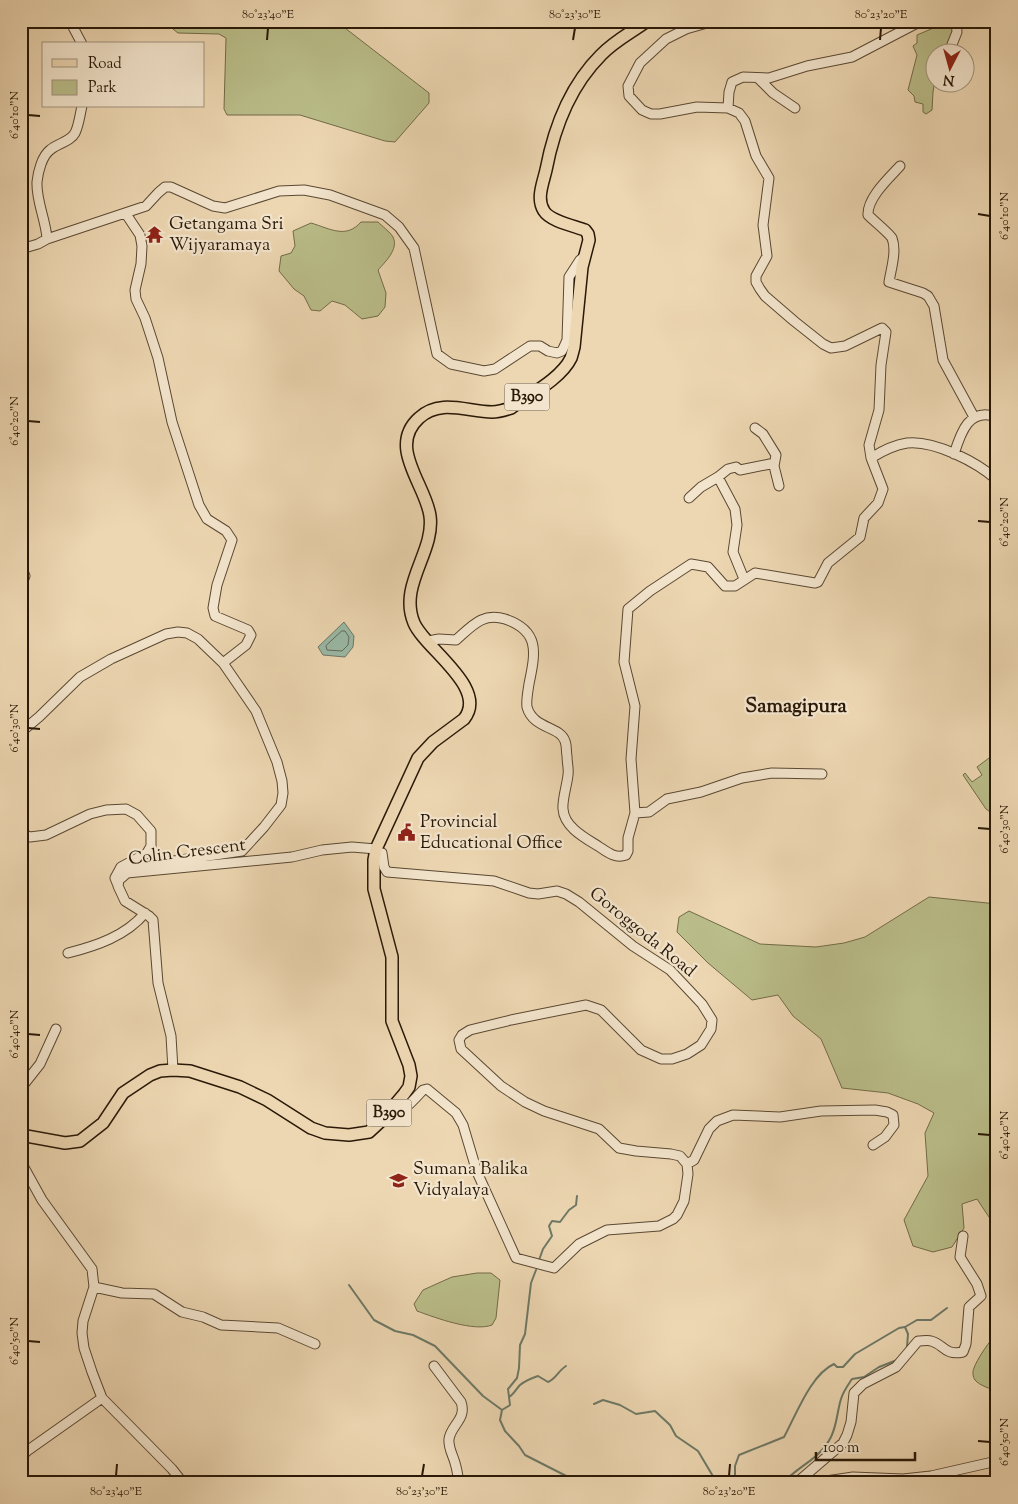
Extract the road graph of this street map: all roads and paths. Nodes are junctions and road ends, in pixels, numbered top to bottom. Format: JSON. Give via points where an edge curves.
{"nodes":[{"id":1,"x":74,"y":21,"type":"edge"},
{"id":2,"x":647,"y":21,"type":"edge"},
{"id":3,"x":714,"y":21,"type":"edge"},
{"id":4,"x":920,"y":21,"type":"edge"},
{"id":5,"x":956,"y":21,"type":"edge"},
{"id":6,"x":81,"y":42,"type":"edge"},
{"id":7,"x":953,"y":42,"type":"edge"},
{"id":8,"x":758,"y":78,"type":"junction"},
{"id":9,"x":82,"y":108,"type":"edge"},
{"id":10,"x":728,"y":108,"type":"junction"},
{"id":11,"x":795,"y":108,"type":"dead end"},
{"id":12,"x":900,"y":166,"type":"dead end"},
{"id":13,"x":126,"y":214,"type":"junction"},
{"id":14,"x":46,"y":240,"type":"junction"},
{"id":15,"x":21,"y":249,"type":"edge"},
{"id":16,"x":586,"y":255,"type":"junction"},
{"id":17,"x":974,"y":417,"type":"junction"},
{"id":18,"x":997,"y":417,"type":"edge"},
{"id":19,"x":755,"y":428,"type":"dead end"},
{"id":20,"x":954,"y":454,"type":"junction"},
{"id":21,"x":870,"y":458,"type":"junction"},
{"id":22,"x":774,"y":466,"type":"junction"},
{"id":23,"x":718,"y":477,"type":"junction"},
{"id":24,"x":997,"y":480,"type":"edge"},
{"id":25,"x":779,"y":486,"type":"dead end"},
{"id":26,"x":689,"y":498,"type":"dead end"},
{"id":27,"x":21,"y":566,"type":"edge"},
{"id":28,"x":744,"y":579,"type":"junction"},
{"id":29,"x":21,"y":586,"type":"edge"},
{"id":30,"x":428,"y":641,"type":"junction"},
{"id":31,"x":223,"y":662,"type":"junction"},
{"id":32,"x":21,"y":732,"type":"edge"},
{"id":33,"x":822,"y":774,"type":"dead end"},
{"id":34,"x":635,"y":814,"type":"junction"},
{"id":35,"x":21,"y":833,"type":"edge"},
{"id":36,"x":376,"y":851,"type":"junction"},
{"id":37,"x":127,"y":873,"type":"junction"},
{"id":38,"x":118,"y":886,"type":"junction"},
{"id":39,"x":145,"y":913,"type":"junction"},
{"id":40,"x":68,"y":953,"type":"dead end"},
{"id":41,"x":56,"y":1029,"type":"dead end"},
{"id":42,"x":173,"y":1070,"type":"junction"},
{"id":43,"x":21,"y":1088,"type":"edge"},
{"id":44,"x":382,"y":1120,"type":"junction"},
{"id":45,"x":21,"y":1136,"type":"edge"},
{"id":46,"x":873,"y":1145,"type":"dead end"},
{"id":47,"x":21,"y":1162,"type":"edge"},
{"id":48,"x":687,"y":1164,"type":"junction"},
{"id":49,"x":963,"y":1236,"type":"dead end"},
{"id":50,"x":94,"y":1287,"type":"junction"},
{"id":51,"x":315,"y":1344,"type":"dead end"},
{"id":52,"x":434,"y":1366,"type":"dead end"},
{"id":53,"x":102,"y":1398,"type":"junction"},
{"id":54,"x":21,"y":1457,"type":"edge"},
{"id":55,"x":997,"y":1461,"type":"edge"},
{"id":56,"x":183,"y":1483,"type":"edge"},
{"id":57,"x":459,"y":1483,"type":"edge"},
{"id":58,"x":799,"y":1483,"type":"edge"},
{"id":59,"x":813,"y":1483,"type":"edge"}],
"edges":[{"from":1,"to":6,"type":"street","via":[[73,27]]},
{"from":2,"to":16,"type":"main road","number":"B390","via":[[604,52],[576,85],[550,152],[541,205],[549,217],[585,230],[589,240]]},
{"from":3,"to":10,"type":"street","via":[[666,39],[640,63],[628,86],[630,96],[642,110],[651,114],[697,107]]},
{"from":4,"to":8,"type":"street","via":[[852,57]]},
{"from":5,"to":7,"type":"street","via":[[957,32]]},
{"from":8,"to":10,"type":"street","via":[[743,77],[732,82]]},
{"from":8,"to":11,"type":"street"},
{"from":9,"to":14,"type":"street","via":[[76,132],[48,150],[41,166],[37,182]]},
{"from":10,"to":21,"type":"street","via":[[740,114],[745,121],[756,156],[769,178],[763,225],[766,256],[756,276],[765,296],[831,348],[845,346],[882,328],[886,332],[879,410],[869,445]]},
{"from":12,"to":17,"type":"street","via":[[882,185],[868,208],[868,215],[892,238],[895,259],[889,282],[923,293],[934,306],[943,360]]},
{"from":13,"to":14,"type":"street"},
{"from":13,"to":16,"type":"street","via":[[146,206],[158,193],[171,187],[225,208],[279,190],[304,190],[330,195],[385,215],[399,227],[414,248],[437,354],[452,364],[484,371],[495,369],[530,346],[540,346],[557,353],[562,351],[567,340],[570,277]]},
{"from":13,"to":31,"type":"street","via":[[140,235],[141,264],[136,299],[158,358],[172,422],[199,505],[207,519],[226,531],[232,540],[212,608],[215,616],[248,630],[251,635],[246,645]]},
{"from":14,"to":15,"type":"street"},
{"from":16,"to":30,"type":"main road","number":"B390","via":[[574,347],[563,370],[511,408],[492,412],[436,408],[418,418],[410,431],[407,440],[409,462],[428,504],[431,527],[411,590],[410,610],[419,632]]},
{"from":17,"to":18,"type":"street"},
{"from":17,"to":20,"type":"street","via":[[960,436]]},
{"from":19,"to":22,"type":"street","via":[[763,434],[776,455]]},
{"from":20,"to":21,"type":"street","via":[[937,446],[907,444]]},
{"from":20,"to":24,"type":"street","via":[[986,470]]},
{"from":21,"to":28,"type":"street","via":[[883,490],[878,503],[864,518],[860,538],[828,563],[818,582],[755,573]]},
{"from":22,"to":23,"type":"street","via":[[740,470],[736,467]]},
{"from":22,"to":25,"type":"street"},
{"from":23,"to":26,"type":"street"},
{"from":23,"to":28,"type":"street","via":[[735,509],[733,552]]},
{"from":27,"to":29,"type":"street","via":[[25,576]]},
{"from":28,"to":34,"type":"street","via":[[735,586],[725,586],[708,567],[691,564],[628,609],[624,662],[635,706],[631,759]]},
{"from":30,"to":34,"type":"street","via":[[456,640],[483,618],[499,617],[517,623],[527,631],[533,642],[533,667],[527,707],[540,725],[560,734],[565,740],[568,773],[563,810],[569,824],[584,838],[620,857],[628,851]]},
{"from":30,"to":36,"type":"main road","number":"B390","via":[[466,687],[470,710],[464,719],[433,742],[418,758]]},
{"from":31,"to":32,"type":"street","via":[[187,633],[166,634],[110,659],[80,677]]},
{"from":31,"to":37,"type":"street","via":[[256,711],[277,762],[282,787],[281,805],[242,851],[140,866]]},
{"from":33,"to":34,"type":"street","via":[[772,773],[742,778],[667,800],[649,812]]},
{"from":35,"to":38,"type":"street","via":[[30,837],[46,835],[106,810],[126,809],[137,815],[151,831],[151,846],[147,853],[121,867],[115,878]]},
{"from":36,"to":37,"type":"street","name":"Colin Crescent","via":[[352,847],[292,857]]},
{"from":36,"to":44,"type":"main road","number":"B390","via":[[374,890],[392,957],[392,1021],[411,1076],[409,1087]]},
{"from":36,"to":48,"type":"street","name":"Goroggoda Road","via":[[382,853],[388,872],[494,881],[529,893],[557,891],[566,894],[670,970],[702,1004],[712,1020],[701,1045],[672,1059],[641,1050],[601,1010],[586,1005],[470,1030],[459,1040],[461,1049],[525,1102],[599,1129],[619,1148],[680,1156]]},
{"from":37,"to":38,"type":"street","name":"Colin Crescent","via":[[119,880]]},
{"from":38,"to":39,"type":"street","name":"Colin Crescent","via":[[125,901]]},
{"from":39,"to":40,"type":"street","via":[[136,924],[116,936]]},
{"from":39,"to":42,"type":"street","via":[[153,920],[158,983],[171,1036]]},
{"from":41,"to":43,"type":"street","via":[[40,1064]]},
{"from":42,"to":44,"type":"main road","number":"B390","via":[[190,1071],[240,1087],[325,1133],[348,1135],[369,1132]]},
{"from":42,"to":45,"type":"main road","number":"B390","via":[[160,1070],[124,1094],[103,1123],[80,1140],[65,1143]]},
{"from":44,"to":48,"type":"street","via":[[404,1110],[423,1090],[456,1113],[463,1124],[477,1172],[516,1258],[554,1268],[579,1244],[607,1230],[659,1226],[673,1220],[684,1201]]},
{"from":46,"to":48,"type":"street","via":[[894,1125],[893,1115],[875,1110],[780,1117],[733,1115],[717,1121],[694,1160]]},
{"from":47,"to":50,"type":"street","via":[[42,1200],[92,1269]]},
{"from":49,"to":58,"type":"street","via":[[960,1257],[981,1296],[970,1307],[963,1352],[955,1354],[933,1341],[918,1341],[896,1367],[862,1384],[854,1393],[849,1428],[843,1443]]},
{"from":50,"to":51,"type":"street","via":[[122,1293],[154,1294],[182,1312],[203,1317],[220,1326],[278,1328]]},
{"from":50,"to":53,"type":"street","via":[[82,1333]]},
{"from":52,"to":57,"type":"street","via":[[463,1409],[449,1437]]},
{"from":53,"to":54,"type":"street"},
{"from":53,"to":56,"type":"street"},
{"from":55,"to":59,"type":"street","via":[[931,1476],[903,1479],[853,1476]]}]}
